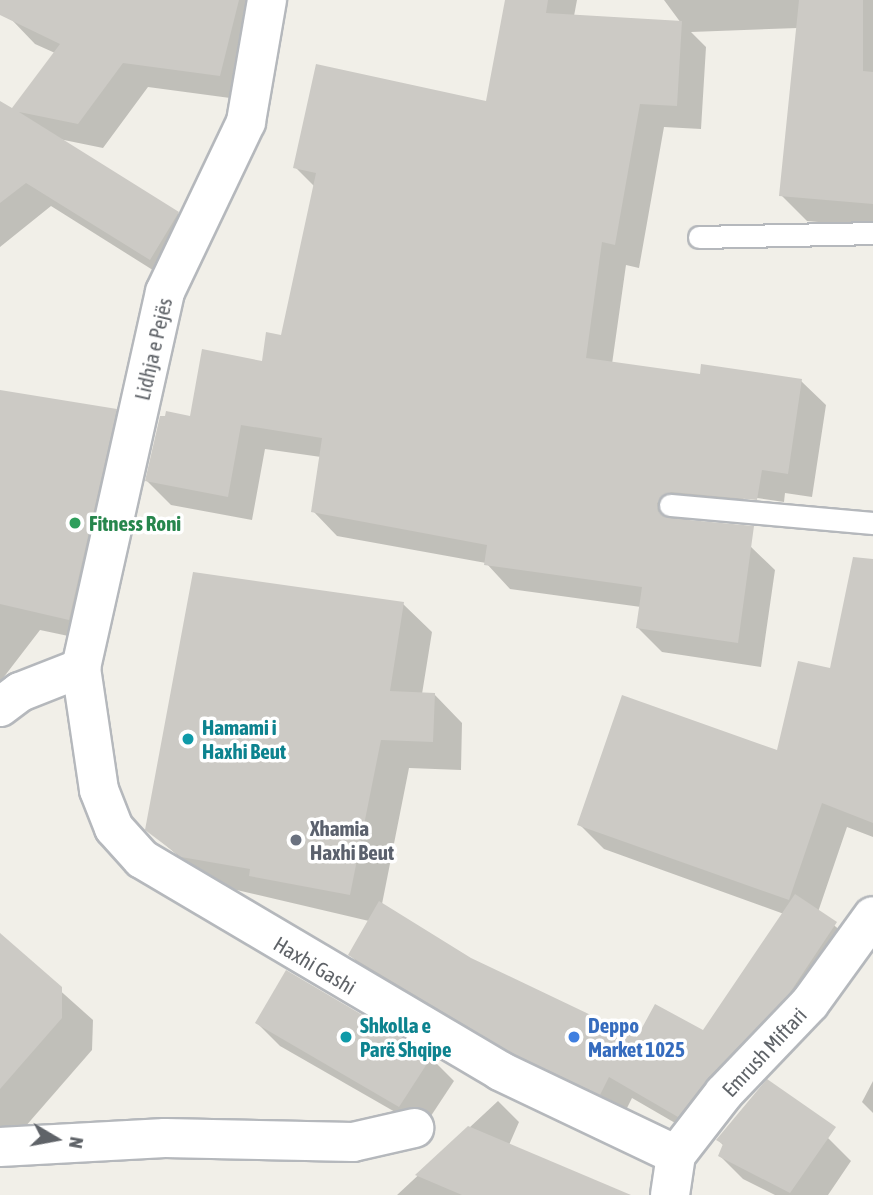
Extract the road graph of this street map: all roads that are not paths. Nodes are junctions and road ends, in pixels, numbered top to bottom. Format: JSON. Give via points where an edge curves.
{"nodes":[{"id":1,"x":267,"y":0,"type":"edge"},
{"id":2,"x":873,"y":233,"type":"edge"},
{"id":3,"x":699,"y":237,"type":"dead end"},
{"id":4,"x":670,"y":505,"type":"dead end"},
{"id":5,"x":873,"y":523,"type":"edge"},
{"id":6,"x":81,"y":668,"type":"junction"},
{"id":7,"x":0,"y":707,"type":"edge"},
{"id":8,"x":873,"y":916,"type":"edge"},
{"id":9,"x":414,"y":1128,"type":"dead end"},
{"id":10,"x":0,"y":1147,"type":"edge"},
{"id":11,"x":676,"y":1156,"type":"junction"},
{"id":12,"x":670,"y":1195,"type":"edge"}],
"edges":[{"from":1,"to":6,"type":"street","name":"Lidhja e Pejës","via":[[246,122],[165,292]]},
{"from":2,"to":3,"type":"lane"},
{"from":4,"to":5,"type":"lane"},
{"from":6,"to":7,"type":"street","via":[[20,692]]},
{"from":6,"to":11,"type":"street","name":"Haxhi Gashi","via":[[99,790],[114,828],[142,859],[500,1071]]},
{"from":8,"to":11,"type":"street","name":"Emrush Miftari","via":[[810,1003],[724,1093]]},
{"from":9,"to":10,"type":"street","via":[[353,1142],[165,1138]]},
{"from":11,"to":12,"type":"street","name":"Emrush Miftari"}]}
